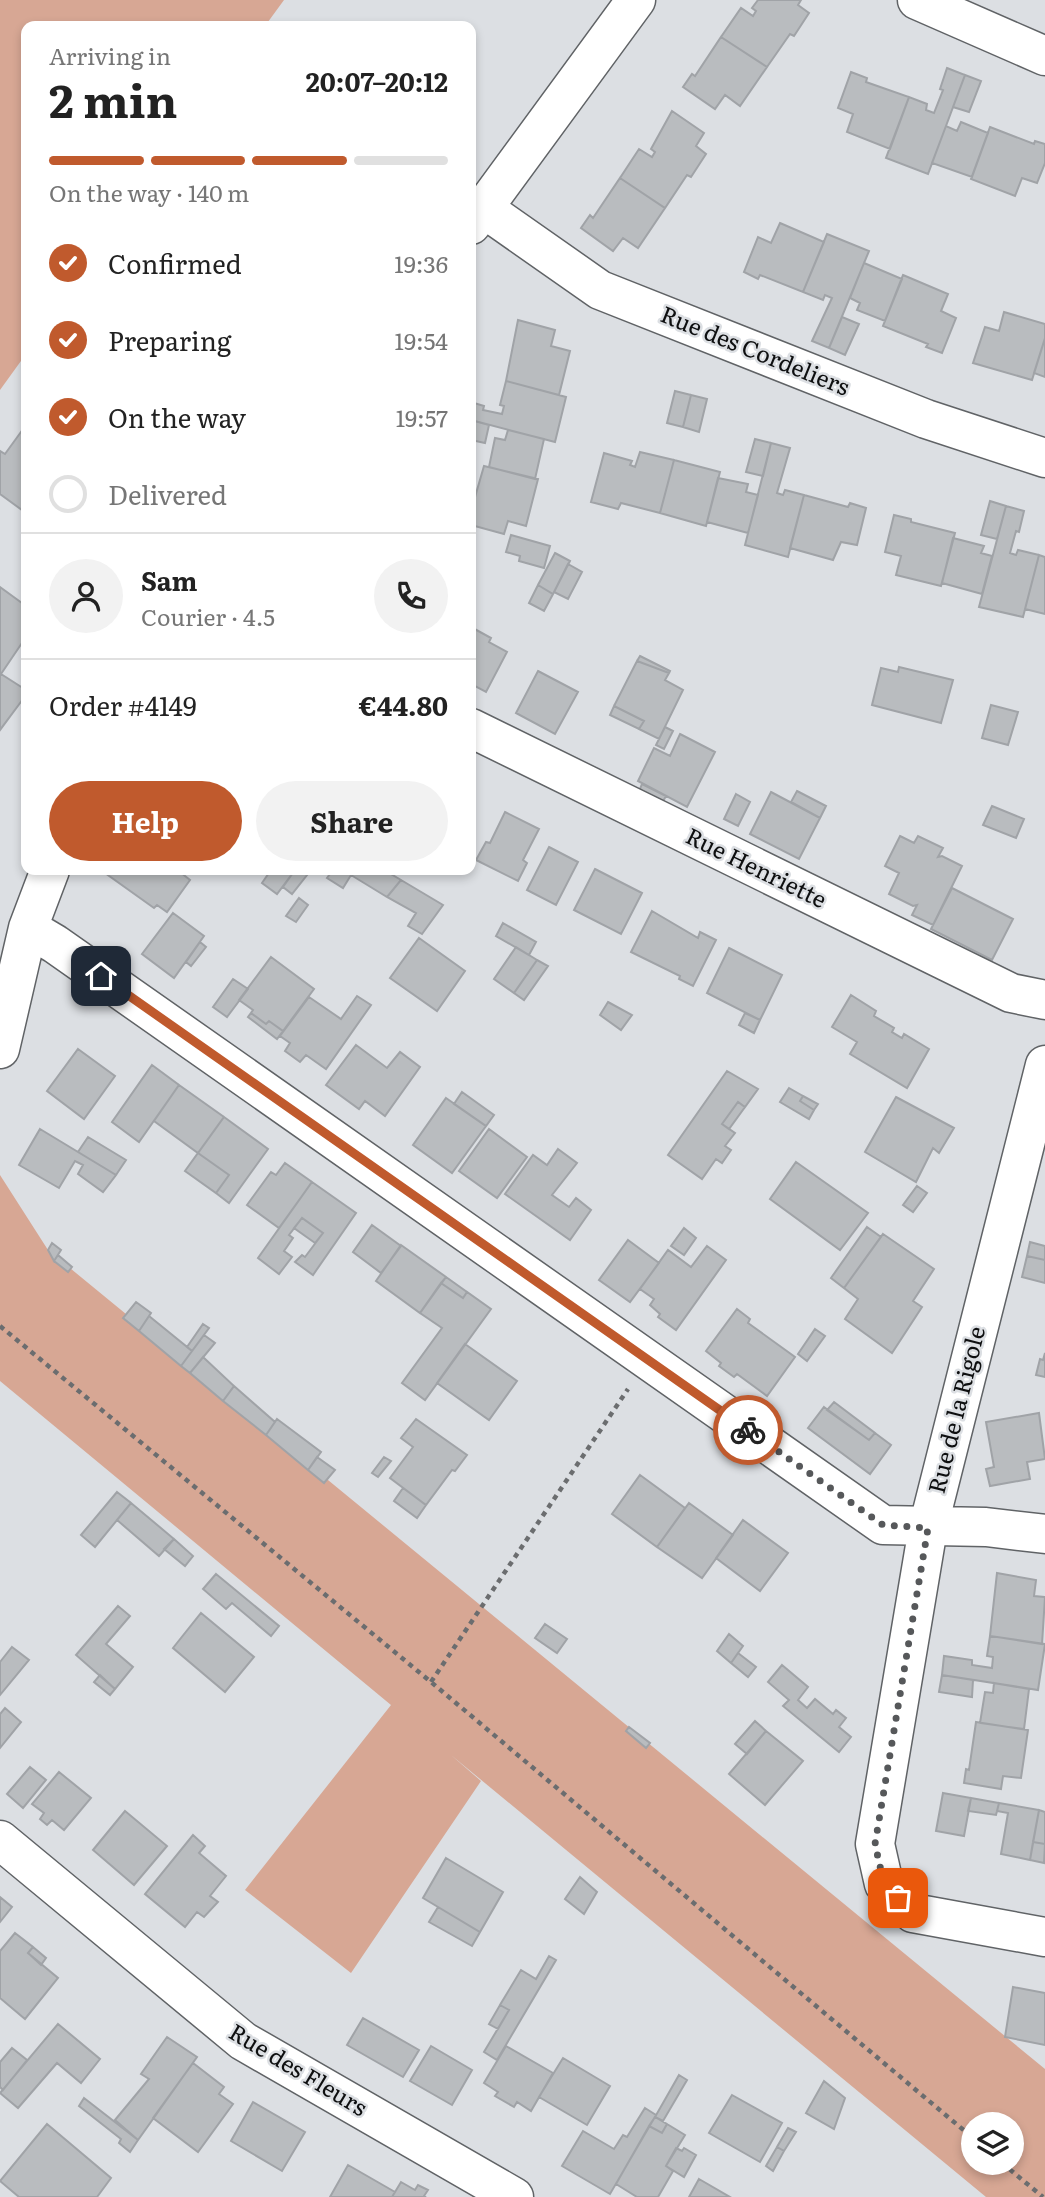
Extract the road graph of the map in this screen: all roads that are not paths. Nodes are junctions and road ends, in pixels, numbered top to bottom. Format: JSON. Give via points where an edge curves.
{"nodes":[{"id":1,"x":636,"y":0,"type":"edge"},
{"id":2,"x":917,"y":0,"type":"edge"},
{"id":3,"x":1045,"y":55,"type":"edge"},
{"id":4,"x":477,"y":217,"type":"edge"},
{"id":5,"x":1045,"y":458,"type":"edge"},
{"id":6,"x":476,"y":730,"type":"edge"},
{"id":7,"x":48,"y":875,"type":"edge"},
{"id":8,"x":28,"y":928,"type":"junction"},
{"id":9,"x":1045,"y":1000,"type":"edge"},
{"id":10,"x":0,"y":1049,"type":"edge"},
{"id":11,"x":1045,"y":1065,"type":"edge"},
{"id":12,"x":928,"y":1528,"type":"junction"},
{"id":13,"x":1045,"y":1534,"type":"edge"},
{"id":14,"x":0,"y":1840,"type":"edge"},
{"id":15,"x":1045,"y":1937,"type":"edge"},
{"id":16,"x":514,"y":2197,"type":"edge"}],
"edges":[{"from":1,"to":4,"type":"street"},
{"from":2,"to":3,"type":"street"},
{"from":4,"to":5,"type":"street","name":"Rue des Cordeliers","via":[[600,290],[926,419]]},
{"from":6,"to":9,"type":"street","name":"Rue Henriette","via":[[1011,993]]},
{"from":7,"to":8,"type":"street"},
{"from":8,"to":10,"type":"street"},
{"from":8,"to":12,"type":"street","via":[[883,1525]]},
{"from":11,"to":12,"type":"street","name":"Rue de la Rigole"},
{"from":12,"to":13,"type":"street","via":[[986,1527]]},
{"from":12,"to":15,"type":"street","name":"Rue de la Rigole","via":[[875,1844],[884,1884],[913,1913]]},
{"from":14,"to":16,"type":"street","name":"Rue des Fleurs","via":[[243,2041]]}]}
